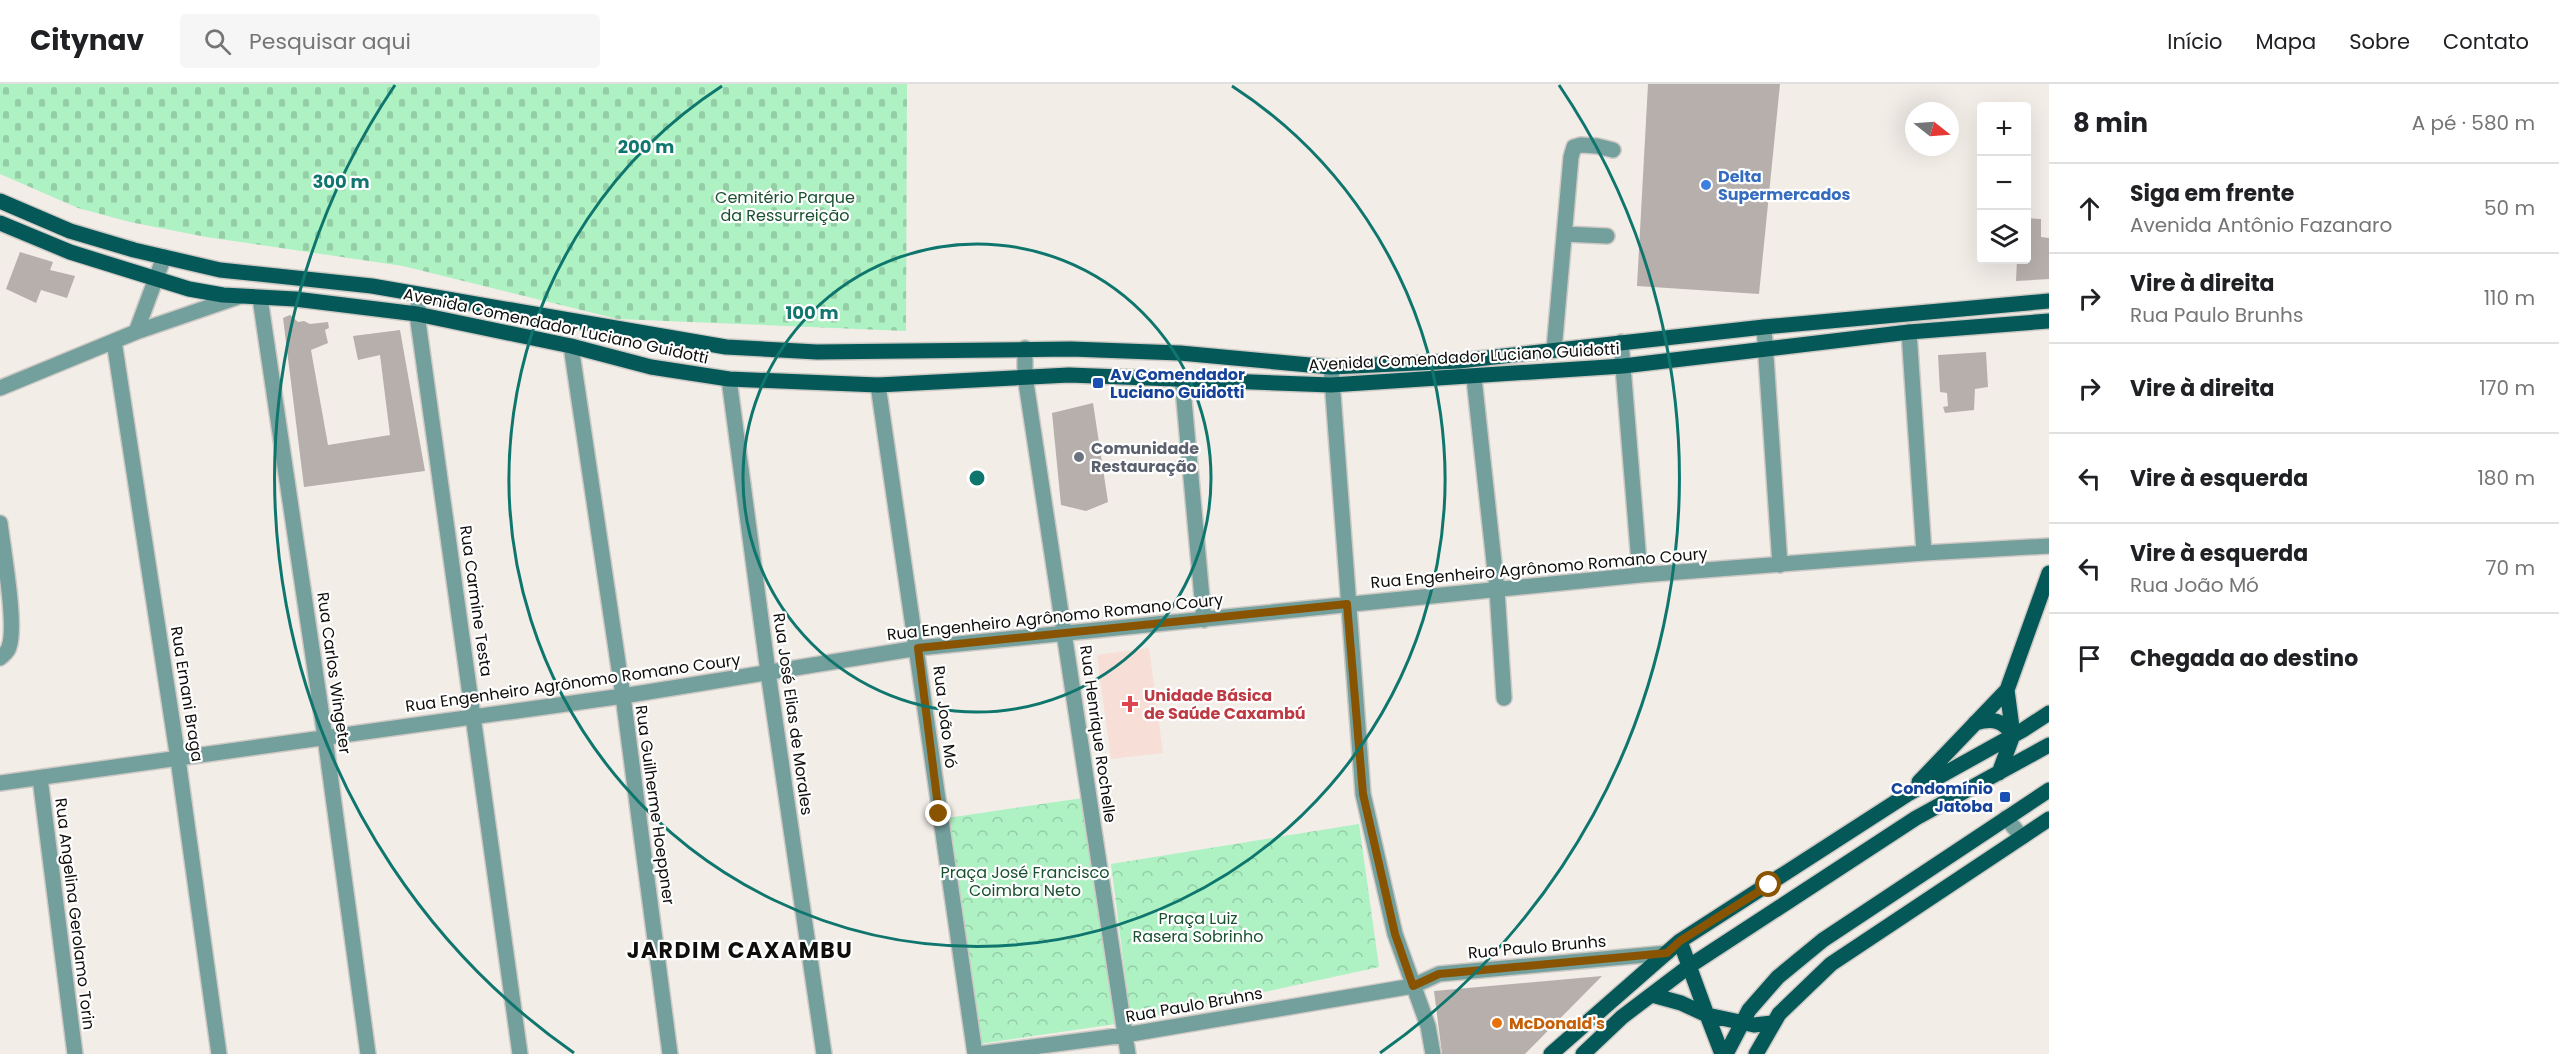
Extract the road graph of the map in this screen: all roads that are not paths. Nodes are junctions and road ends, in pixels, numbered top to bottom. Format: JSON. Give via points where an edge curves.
{"nodes":[{"id":1,"x":1613,"y":150,"type":"dead end"},
{"id":2,"x":0,"y":201,"type":"edge"},
{"id":3,"x":0,"y":223,"type":"edge"},
{"id":4,"x":1564,"y":234,"type":"junction"},
{"id":5,"x":1607,"y":236,"type":"dead end"},
{"id":6,"x":164,"y":257,"type":"junction"},
{"id":7,"x":156,"y":280,"type":"junction"},
{"id":8,"x":420,"y":296,"type":"junction"},
{"id":9,"x":238,"y":297,"type":"junction"},
{"id":10,"x":260,"y":298,"type":"junction"},
{"id":11,"x":2049,"y":301,"type":"edge"},
{"id":12,"x":417,"y":314,"type":"junction"},
{"id":13,"x":2049,"y":321,"type":"edge"},
{"id":14,"x":1764,"y":327,"type":"junction"},
{"id":15,"x":135,"y":332,"type":"junction"},
{"id":16,"x":1909,"y":332,"type":"junction"},
{"id":17,"x":114,"y":341,"type":"junction"},
{"id":18,"x":1621,"y":342,"type":"junction"},
{"id":19,"x":571,"y":346,"type":"junction"},
{"id":20,"x":1025,"y":348,"type":"junction"},
{"id":21,"x":1764,"y":348,"type":"junction"},
{"id":22,"x":1554,"y":350,"type":"junction"},
{"id":23,"x":1623,"y":366,"type":"junction"},
{"id":24,"x":1331,"y":367,"type":"junction"},
{"id":25,"x":1025,"y":376,"type":"junction"},
{"id":26,"x":1182,"y":378,"type":"junction"},
{"id":27,"x":1474,"y":378,"type":"junction"},
{"id":28,"x":729,"y":379,"type":"junction"},
{"id":29,"x":878,"y":385,"type":"junction"},
{"id":30,"x":1331,"y":385,"type":"junction"},
{"id":31,"x":0,"y":388,"type":"edge"},
{"id":32,"x":0,"y":523,"type":"edge"},
{"id":33,"x":2049,"y":546,"type":"edge"},
{"id":34,"x":1924,"y":553,"type":"junction"},
{"id":35,"x":1780,"y":565,"type":"junction"},
{"id":36,"x":2049,"y":573,"type":"edge"},
{"id":37,"x":1640,"y":575,"type":"junction"},
{"id":38,"x":1497,"y":590,"type":"junction"},
{"id":39,"x":1347,"y":604,"type":"junction"},
{"id":40,"x":1204,"y":620,"type":"junction"},
{"id":41,"x":1065,"y":633,"type":"junction"},
{"id":42,"x":918,"y":648,"type":"junction"},
{"id":43,"x":4,"y":654,"type":"edge"},
{"id":44,"x":768,"y":672,"type":"junction"},
{"id":45,"x":2007,"y":690,"type":"junction"},
{"id":46,"x":622,"y":696,"type":"junction"},
{"id":47,"x":1504,"y":698,"type":"dead end"},
{"id":48,"x":2049,"y":713,"type":"edge"},
{"id":49,"x":474,"y":717,"type":"junction"},
{"id":50,"x":1975,"y":723,"type":"junction"},
{"id":51,"x":2013,"y":735,"type":"junction"},
{"id":52,"x":325,"y":737,"type":"junction"},
{"id":53,"x":2049,"y":745,"type":"edge"},
{"id":54,"x":178,"y":759,"type":"junction"},
{"id":55,"x":1999,"y":773,"type":"junction"},
{"id":56,"x":40,"y":778,"type":"junction"},
{"id":57,"x":0,"y":783,"type":"edge"},
{"id":58,"x":2049,"y":790,"type":"edge"},
{"id":59,"x":1908,"y":794,"type":"junction"},
{"id":60,"x":2006,"y":818,"type":"junction"},
{"id":61,"x":2049,"y":819,"type":"edge"},
{"id":62,"x":2022,"y":837,"type":"junction"},
{"id":63,"x":1824,"y":940,"type":"junction"},
{"id":64,"x":1680,"y":941,"type":"junction"},
{"id":65,"x":1667,"y":953,"type":"junction"},
{"id":66,"x":1831,"y":964,"type":"junction"},
{"id":67,"x":1688,"y":967,"type":"junction"},
{"id":68,"x":1413,"y":986,"type":"junction"},
{"id":69,"x":1652,"y":995,"type":"junction"},
{"id":70,"x":1707,"y":1016,"type":"junction"},
{"id":71,"x":1740,"y":1023,"type":"junction"},
{"id":72,"x":1772,"y":1023,"type":"junction"},
{"id":73,"x":1125,"y":1035,"type":"junction"},
{"id":74,"x":75,"y":1054,"type":"edge"},
{"id":75,"x":219,"y":1054,"type":"edge"},
{"id":76,"x":368,"y":1054,"type":"edge"},
{"id":77,"x":520,"y":1054,"type":"edge"},
{"id":78,"x":670,"y":1054,"type":"edge"},
{"id":79,"x":824,"y":1054,"type":"edge"},
{"id":80,"x":977,"y":1054,"type":"edge"},
{"id":81,"x":1128,"y":1054,"type":"edge"},
{"id":82,"x":1433,"y":1054,"type":"edge"},
{"id":83,"x":1551,"y":1054,"type":"edge"},
{"id":84,"x":1583,"y":1054,"type":"edge"},
{"id":85,"x":1724,"y":1054,"type":"edge"},
{"id":86,"x":1756,"y":1054,"type":"edge"}],
"edges":[{"from":1,"to":4,"type":"street","via":[[1574,147]]},
{"from":2,"to":6,"type":"main road","name":"Avenida Comendador Luciano Guidotti","via":[[70,231]]},
{"from":3,"to":7,"type":"main road","name":"Avenida Comendador Luciano Guidotti","via":[[70,252]]},
{"from":4,"to":5,"type":"street"},
{"from":4,"to":22,"type":"street"},
{"from":6,"to":7,"type":"street"},
{"from":6,"to":8,"type":"main road","name":"Avenida Comendador Luciano Guidotti","via":[[220,270],[372,286]]},
{"from":7,"to":9,"type":"main road","name":"Avenida Comendador Luciano Guidotti"},
{"from":7,"to":15,"type":"street"},
{"from":8,"to":12,"type":"street","name":"Rua Carmine Testa"},
{"from":8,"to":20,"type":"main road","name":"Avenida Comendador Luciano Guidotti","via":[[726,347],[817,352]]},
{"from":9,"to":10,"type":"main road","name":"Avenida Comendador Luciano Guidotti"},
{"from":9,"to":15,"type":"street"},
{"from":10,"to":12,"type":"main road","name":"Avenida Comendador Luciano Guidotti"},
{"from":10,"to":52,"type":"street","name":"Rua Carlos Wingeter"},
{"from":11,"to":14,"type":"main road","name":"Avenida Comendador Luciano Guidotti"},
{"from":12,"to":19,"type":"main road","name":"Avenida Comendador Luciano Guidotti"},
{"from":12,"to":49,"type":"street","name":"Rua Carmine Testa"},
{"from":13,"to":16,"type":"main road","name":"Avenida Comendador Luciano Guidotti"},
{"from":14,"to":18,"type":"main road","name":"Avenida Comendador Luciano Guidotti"},
{"from":14,"to":21,"type":"street"},
{"from":15,"to":17,"type":"street"},
{"from":16,"to":21,"type":"main road","name":"Avenida Comendador Luciano Guidotti"},
{"from":16,"to":34,"type":"street"},
{"from":17,"to":31,"type":"street"},
{"from":17,"to":54,"type":"street","name":"Rua Ernani Braga"},
{"from":18,"to":22,"type":"main road","name":"Avenida Comendador Luciano Guidotti"},
{"from":18,"to":23,"type":"street"},
{"from":19,"to":28,"type":"main road","name":"Avenida Comendador Luciano Guidotti","via":[[651,367]]},
{"from":19,"to":46,"type":"street","name":"Rua Guilherme Hoeppner"},
{"from":20,"to":24,"type":"main road","name":"Avenida Comendador Luciano Guidotti","via":[[1180,353]]},
{"from":20,"to":25,"type":"street","name":"Rua Henrique Rochelle"},
{"from":21,"to":23,"type":"main road","name":"Avenida Comendador Luciano Guidotti"},
{"from":21,"to":35,"type":"street"},
{"from":22,"to":24,"type":"main road","name":"Avenida Comendador Luciano Guidotti","via":[[1459,361]]},
{"from":23,"to":27,"type":"main road","name":"Avenida Comendador Luciano Guidotti"},
{"from":23,"to":37,"type":"street"},
{"from":24,"to":30,"type":"street"},
{"from":25,"to":26,"type":"main road","name":"Avenida Comendador Luciano Guidotti"},
{"from":25,"to":29,"type":"main road","name":"Avenida Comendador Luciano Guidotti"},
{"from":25,"to":41,"type":"street","name":"Rua Henrique Rochelle"},
{"from":26,"to":30,"type":"main road","name":"Avenida Comendador Luciano Guidotti"},
{"from":26,"to":40,"type":"street"},
{"from":27,"to":30,"type":"main road","name":"Avenida Comendador Luciano Guidotti"},
{"from":27,"to":38,"type":"street"},
{"from":28,"to":29,"type":"main road","name":"Avenida Comendador Luciano Guidotti"},
{"from":28,"to":44,"type":"street","name":"Rua José Elias de Morales"},
{"from":29,"to":42,"type":"street","name":"Rua João Mó"},
{"from":30,"to":39,"type":"street"},
{"from":32,"to":43,"type":"street","via":[[11,636]]},
{"from":33,"to":34,"type":"street","name":"Rua Engenheiro Agrônomo Romano Coury"},
{"from":34,"to":35,"type":"street","name":"Rua Engenheiro Agrônomo Romano Coury"},
{"from":35,"to":37,"type":"street","name":"Rua Engenheiro Agrônomo Romano Coury"},
{"from":36,"to":45,"type":"main road"},
{"from":37,"to":38,"type":"street","name":"Rua Engenheiro Agrônomo Romano Coury"},
{"from":38,"to":39,"type":"street","name":"Rua Engenheiro Agrônomo Romano Coury"},
{"from":38,"to":47,"type":"street"},
{"from":39,"to":40,"type":"street","name":"Rua Engenheiro Agrônomo Romano Coury"},
{"from":39,"to":68,"type":"street","via":[[1363,794],[1395,934]]},
{"from":40,"to":41,"type":"street","name":"Rua Engenheiro Agrônomo Romano Coury"},
{"from":41,"to":42,"type":"street","name":"Rua Engenheiro Agrônomo Romano Coury"},
{"from":41,"to":73,"type":"street","name":"Rua Henrique Rochelle"},
{"from":42,"to":44,"type":"street","name":"Rua Engenheiro Agrônomo Romano Coury"},
{"from":42,"to":80,"type":"street","name":"Rua João Mó","via":[[939,814]]},
{"from":44,"to":46,"type":"street","name":"Rua Engenheiro Agrônomo Romano Coury"},
{"from":44,"to":79,"type":"street","name":"Rua José Elias de Morales"},
{"from":45,"to":50,"type":"main road"},
{"from":45,"to":51,"type":"main road"},
{"from":46,"to":49,"type":"street","name":"Rua Engenheiro Agrônomo Romano Coury"},
{"from":46,"to":78,"type":"street","name":"Rua Guilherme Hoeppner"},
{"from":48,"to":51,"type":"main road"},
{"from":49,"to":52,"type":"street","name":"Rua Engenheiro Agrônomo Romano Coury"},
{"from":49,"to":77,"type":"street","name":"Rua Carmine Testa"},
{"from":50,"to":51,"type":"main road","via":[[2000,721]]},
{"from":50,"to":59,"type":"main road"},
{"from":51,"to":55,"type":"main road"},
{"from":51,"to":59,"type":"main road"},
{"from":52,"to":54,"type":"street","name":"Rua Engenheiro Agrônomo Romano Coury"},
{"from":52,"to":76,"type":"street","name":"Rua Carlos Wingeter"},
{"from":53,"to":55,"type":"main road"},
{"from":54,"to":56,"type":"street","name":"Rua Engenheiro Agrônomo Romano Coury"},
{"from":54,"to":75,"type":"street","name":"Rua Ernani Braga"},
{"from":55,"to":67,"type":"main road","via":[[1916,818]]},
{"from":56,"to":57,"type":"street","name":"Rua Engenheiro Agrônomo Romano Coury"},
{"from":56,"to":74,"type":"street","name":"Rua Angelina Gerolamo Torin"},
{"from":58,"to":60,"type":"main road"},
{"from":59,"to":64,"type":"main road"},
{"from":60,"to":62,"type":"street"},
{"from":60,"to":63,"type":"main road"},
{"from":61,"to":62,"type":"main road"},
{"from":62,"to":66,"type":"main road"},
{"from":63,"to":66,"type":"main road"},
{"from":63,"to":71,"type":"main road","via":[[1778,977]]},
{"from":64,"to":65,"type":"main road"},
{"from":64,"to":67,"type":"main road"},
{"from":65,"to":68,"type":"street","name":"Rua Paulo Brunhs","via":[[1439,974]]},
{"from":65,"to":83,"type":"main road"},
{"from":66,"to":72,"type":"main road"},
{"from":67,"to":69,"type":"main road"},
{"from":67,"to":70,"type":"main road"},
{"from":68,"to":73,"type":"street","name":"Rua Paulo Bruhns"},
{"from":68,"to":82,"type":"street","via":[[1428,1026]]},
{"from":69,"to":70,"type":"main road"},
{"from":69,"to":84,"type":"main road"},
{"from":70,"to":71,"type":"main road"},
{"from":70,"to":85,"type":"main road"},
{"from":71,"to":72,"type":"main road"},
{"from":71,"to":85,"type":"main road"},
{"from":72,"to":86,"type":"main road"},
{"from":73,"to":80,"type":"street","name":"Rua Paulo Bruhns"},
{"from":73,"to":81,"type":"street","name":"Rua Henrique Rochelle"}]}
